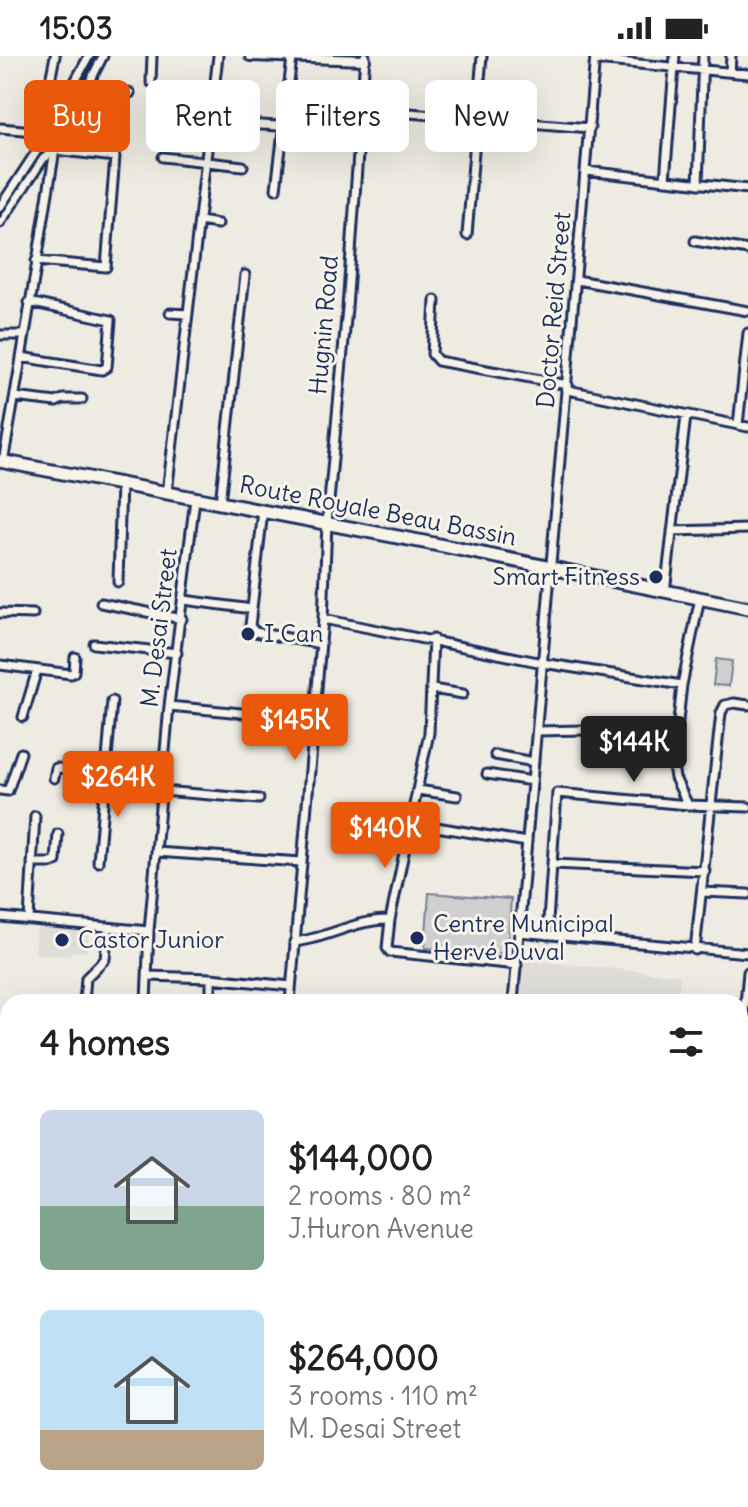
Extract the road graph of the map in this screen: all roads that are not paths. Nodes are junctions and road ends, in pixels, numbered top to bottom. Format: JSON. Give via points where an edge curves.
{"nodes":[{"id":1,"x":55,"y":56,"type":"edge"},
{"id":2,"x":89,"y":56,"type":"edge"},
{"id":3,"x":103,"y":56,"type":"edge"},
{"id":4,"x":152,"y":56,"type":"edge"},
{"id":5,"x":218,"y":56,"type":"edge"},
{"id":6,"x":250,"y":56,"type":"edge"},
{"id":7,"x":482,"y":56,"type":"edge"},
{"id":8,"x":675,"y":56,"type":"edge"},
{"id":9,"x":703,"y":56,"type":"edge"},
{"id":10,"x":731,"y":56,"type":"edge"},
{"id":11,"x":292,"y":58,"type":"edge"},
{"id":12,"x":365,"y":58,"type":"edge"},
{"id":13,"x":595,"y":58,"type":"edge"},
{"id":14,"x":675,"y":67,"type":"junction"},
{"id":15,"x":704,"y":70,"type":"junction"},
{"id":16,"x":730,"y":72,"type":"junction"},
{"id":17,"x":748,"y":74,"type":"edge"},
{"id":18,"x":50,"y":80,"type":"edge"},
{"id":19,"x":90,"y":80,"type":"edge"},
{"id":20,"x":151,"y":80,"type":"edge"},
{"id":21,"x":215,"y":80,"type":"edge"},
{"id":22,"x":289,"y":80,"type":"edge"},
{"id":23,"x":363,"y":80,"type":"edge"},
{"id":24,"x":480,"y":80,"type":"edge"},
{"id":25,"x":537,"y":124,"type":"edge"},
{"id":26,"x":0,"y":128,"type":"edge"},
{"id":27,"x":590,"y":128,"type":"junction"},
{"id":28,"x":24,"y":130,"type":"edge"},
{"id":29,"x":52,"y":152,"type":"edge"},
{"id":30,"x":55,"y":152,"type":"edge"},
{"id":31,"x":65,"y":152,"type":"edge"},
{"id":32,"x":206,"y":152,"type":"edge"},
{"id":33,"x":281,"y":152,"type":"edge"},
{"id":34,"x":358,"y":152,"type":"edge"},
{"id":35,"x":474,"y":152,"type":"edge"},
{"id":36,"x":163,"y":157,"type":"dead end"},
{"id":37,"x":205,"y":163,"type":"junction"},
{"id":38,"x":243,"y":166,"type":"dead end"},
{"id":39,"x":586,"y":171,"type":"junction"},
{"id":40,"x":665,"y":180,"type":"junction"},
{"id":41,"x":698,"y":184,"type":"junction"},
{"id":42,"x":276,"y":189,"type":"dead end"},
{"id":43,"x":748,"y":189,"type":"edge"},
{"id":44,"x":0,"y":207,"type":"edge"},
{"id":45,"x":199,"y":221,"type":"junction"},
{"id":46,"x":0,"y":223,"type":"edge"},
{"id":47,"x":218,"y":224,"type":"dead end"},
{"id":48,"x":467,"y":235,"type":"dead end"},
{"id":49,"x":695,"y":241,"type":"dead end"},
{"id":50,"x":748,"y":250,"type":"edge"},
{"id":51,"x":36,"y":261,"type":"junction"},
{"id":52,"x":245,"y":275,"type":"dead end"},
{"id":53,"x":577,"y":280,"type":"junction"},
{"id":54,"x":435,"y":300,"type":"dead end"},
{"id":55,"x":29,"y":302,"type":"junction"},
{"id":56,"x":748,"y":311,"type":"edge"},
{"id":57,"x":170,"y":313,"type":"dead end"},
{"id":58,"x":188,"y":314,"type":"junction"},
{"id":59,"x":748,"y":333,"type":"edge"},
{"id":60,"x":0,"y":335,"type":"edge"},
{"id":61,"x":24,"y":335,"type":"junction"},
{"id":62,"x":21,"y":357,"type":"junction"},
{"id":63,"x":568,"y":388,"type":"junction"},
{"id":64,"x":15,"y":397,"type":"junction"},
{"id":65,"x":82,"y":399,"type":"dead end"},
{"id":66,"x":686,"y":416,"type":"junction"},
{"id":67,"x":738,"y":425,"type":"junction"},
{"id":68,"x":748,"y":427,"type":"edge"},
{"id":69,"x":1,"y":461,"type":"edge"},
{"id":70,"x":121,"y":482,"type":"junction"},
{"id":71,"x":167,"y":493,"type":"junction"},
{"id":72,"x":195,"y":499,"type":"junction"},
{"id":73,"x":220,"y":503,"type":"junction"},
{"id":74,"x":263,"y":511,"type":"junction"},
{"id":75,"x":327,"y":523,"type":"junction"},
{"id":76,"x":748,"y":529,"type":"edge"},
{"id":77,"x":672,"y":531,"type":"junction"},
{"id":78,"x":551,"y":568,"type":"junction"},
{"id":79,"x":118,"y":582,"type":"dead end"},
{"id":80,"x":665,"y":592,"type":"junction"},
{"id":81,"x":700,"y":598,"type":"junction"},
{"id":82,"x":184,"y":600,"type":"junction"},
{"id":83,"x":101,"y":603,"type":"dead end"},
{"id":84,"x":748,"y":608,"type":"edge"},
{"id":85,"x":252,"y":609,"type":"junction"},
{"id":86,"x":0,"y":613,"type":"edge"},
{"id":87,"x":33,"y":614,"type":"dead end"},
{"id":88,"x":182,"y":619,"type":"junction"},
{"id":89,"x":323,"y":619,"type":"junction"},
{"id":90,"x":433,"y":639,"type":"junction"},
{"id":91,"x":94,"y":644,"type":"dead end"},
{"id":92,"x":321,"y":644,"type":"junction"},
{"id":93,"x":177,"y":653,"type":"junction"},
{"id":94,"x":75,"y":657,"type":"dead end"},
{"id":95,"x":543,"y":663,"type":"junction"},
{"id":96,"x":0,"y":665,"type":"edge"},
{"id":97,"x":37,"y":670,"type":"junction"},
{"id":98,"x":682,"y":685,"type":"junction"},
{"id":99,"x":432,"y":689,"type":"junction"},
{"id":100,"x":463,"y":694,"type":"dead end"},
{"id":101,"x":112,"y":701,"type":"dead end"},
{"id":102,"x":748,"y":705,"type":"edge"},
{"id":103,"x":169,"y":706,"type":"junction"},
{"id":104,"x":23,"y":717,"type":"dead end"},
{"id":105,"x":314,"y":720,"type":"junction"},
{"id":106,"x":677,"y":728,"type":"junction"},
{"id":107,"x":537,"y":731,"type":"junction"},
{"id":108,"x":21,"y":753,"type":"dead end"},
{"id":109,"x":495,"y":755,"type":"dead end"},
{"id":110,"x":534,"y":762,"type":"junction"},
{"id":111,"x":107,"y":772,"type":"junction"},
{"id":112,"x":487,"y":774,"type":"dead end"},
{"id":113,"x":163,"y":776,"type":"junction"},
{"id":114,"x":54,"y":778,"type":"dead end"},
{"id":115,"x":532,"y":781,"type":"junction"},
{"id":116,"x":0,"y":790,"type":"edge"},
{"id":117,"x":418,"y":790,"type":"junction"},
{"id":118,"x":162,"y":791,"type":"junction"},
{"id":119,"x":457,"y":796,"type":"dead end"},
{"id":120,"x":259,"y":799,"type":"dead end"},
{"id":121,"x":688,"y":805,"type":"junction"},
{"id":122,"x":710,"y":805,"type":"junction"},
{"id":123,"x":748,"y":807,"type":"edge"},
{"id":124,"x":35,"y":816,"type":"dead end"},
{"id":125,"x":412,"y":823,"type":"junction"},
{"id":126,"x":58,"y":834,"type":"dead end"},
{"id":127,"x":527,"y":842,"type":"junction"},
{"id":128,"x":156,"y":852,"type":"junction"},
{"id":129,"x":98,"y":862,"type":"dead end"},
{"id":130,"x":301,"y":862,"type":"junction"},
{"id":131,"x":32,"y":863,"type":"junction"},
{"id":132,"x":553,"y":864,"type":"junction"},
{"id":133,"x":705,"y":871,"type":"junction"},
{"id":134,"x":702,"y":892,"type":"junction"},
{"id":135,"x":748,"y":894,"type":"edge"},
{"id":136,"x":0,"y":917,"type":"edge"},
{"id":137,"x":29,"y":919,"type":"junction"},
{"id":138,"x":390,"y":920,"type":"junction"},
{"id":139,"x":108,"y":927,"type":"junction"},
{"id":140,"x":149,"y":931,"type":"junction"},
{"id":141,"x":519,"y":932,"type":"junction"},
{"id":142,"x":547,"y":935,"type":"junction"},
{"id":143,"x":294,"y":942,"type":"junction"},
{"id":144,"x":695,"y":950,"type":"junction"},
{"id":145,"x":748,"y":953,"type":"edge"},
{"id":146,"x":517,"y":965,"type":"junction"},
{"id":147,"x":748,"y":972,"type":"edge"},
{"id":148,"x":148,"y":976,"type":"junction"},
{"id":149,"x":211,"y":978,"type":"junction"},
{"id":150,"x":748,"y":979,"type":"edge"},
{"id":151,"x":291,"y":986,"type":"junction"},
{"id":152,"x":85,"y":994,"type":"edge"},
{"id":153,"x":147,"y":994,"type":"edge"},
{"id":154,"x":211,"y":994,"type":"edge"},
{"id":155,"x":290,"y":994,"type":"edge"},
{"id":156,"x":514,"y":994,"type":"edge"}],
"edges":[{"from":1,"to":18,"type":"street"},
{"from":2,"to":44,"type":"street"},
{"from":3,"to":19,"type":"street"},
{"from":4,"to":20,"type":"street"},
{"from":5,"to":21,"type":"street"},
{"from":6,"to":11,"type":"street"},
{"from":7,"to":24,"type":"street"},
{"from":8,"to":14,"type":"street"},
{"from":9,"to":15,"type":"street"},
{"from":10,"to":16,"type":"street"},
{"from":11,"to":12,"type":"street"},
{"from":11,"to":22,"type":"street"},
{"from":12,"to":23,"type":"street"},
{"from":13,"to":14,"type":"street"},
{"from":13,"to":27,"type":"street","name":"Doctor Reid Street"},
{"from":14,"to":15,"type":"street"},
{"from":14,"to":40,"type":"street"},
{"from":15,"to":16,"type":"street"},
{"from":15,"to":41,"type":"street"},
{"from":16,"to":17,"type":"street"},
{"from":25,"to":27,"type":"street"},
{"from":26,"to":28,"type":"street"},
{"from":27,"to":39,"type":"street","name":"Doctor Reid Street"},
{"from":29,"to":46,"type":"street"},
{"from":30,"to":51,"type":"street"},
{"from":31,"to":51,"type":"street","via":[[115,157],[107,264]]},
{"from":32,"to":37,"type":"street"},
{"from":33,"to":42,"type":"street"},
{"from":34,"to":75,"type":"street","name":"Hugnin Road"},
{"from":35,"to":48,"type":"street"},
{"from":36,"to":37,"type":"street"},
{"from":37,"to":38,"type":"street"},
{"from":37,"to":45,"type":"street"},
{"from":39,"to":40,"type":"street"},
{"from":39,"to":53,"type":"street","name":"Doctor Reid Street"},
{"from":40,"to":41,"type":"street"},
{"from":41,"to":43,"type":"street"},
{"from":45,"to":47,"type":"street"},
{"from":45,"to":58,"type":"street"},
{"from":49,"to":50,"type":"street"},
{"from":51,"to":55,"type":"street"},
{"from":52,"to":73,"type":"street"},
{"from":53,"to":56,"type":"street"},
{"from":53,"to":63,"type":"street","name":"Doctor Reid Street"},
{"from":54,"to":63,"type":"street","via":[[432,354],[438,361]]},
{"from":55,"to":61,"type":"street"},
{"from":55,"to":62,"type":"street","via":[[111,320],[107,367]]},
{"from":57,"to":58,"type":"street"},
{"from":58,"to":71,"type":"street"},
{"from":59,"to":67,"type":"street"},
{"from":60,"to":61,"type":"street"},
{"from":61,"to":62,"type":"street"},
{"from":62,"to":64,"type":"street"},
{"from":63,"to":66,"type":"street"},
{"from":63,"to":78,"type":"street","name":"Doctor Reid Street"},
{"from":64,"to":65,"type":"street"},
{"from":64,"to":69,"type":"street"},
{"from":66,"to":67,"type":"street"},
{"from":66,"to":77,"type":"street"},
{"from":67,"to":68,"type":"street"},
{"from":69,"to":70,"type":"main road","name":"Route Royale Beau Bassin"},
{"from":70,"to":71,"type":"main road","name":"Route Royale Beau Bassin"},
{"from":70,"to":79,"type":"street"},
{"from":71,"to":72,"type":"main road","name":"Route Royale Beau Bassin"},
{"from":72,"to":73,"type":"main road","name":"Route Royale Beau Bassin"},
{"from":72,"to":82,"type":"street","name":"M. Desai Street"},
{"from":73,"to":74,"type":"main road","name":"Route Royale Beau Bassin"},
{"from":74,"to":75,"type":"main road","name":"Route Royale Beau Bassin"},
{"from":74,"to":85,"type":"street"},
{"from":75,"to":78,"type":"main road","name":"Route Royale Beau Bassin"},
{"from":75,"to":89,"type":"street","name":"Hugnin Road"},
{"from":76,"to":77,"type":"street"},
{"from":77,"to":80,"type":"street"},
{"from":78,"to":80,"type":"main road","name":"Route Royale Beau Bassin"},
{"from":78,"to":95,"type":"street","name":"Doctor Reid Street"},
{"from":80,"to":81,"type":"main road","name":"Route Royale Beau Bassin"},
{"from":81,"to":84,"type":"main road","name":"Route Royale Beau Bassin"},
{"from":81,"to":98,"type":"street"},
{"from":82,"to":85,"type":"street"},
{"from":82,"to":88,"type":"street","name":"M. Desai Street"},
{"from":83,"to":88,"type":"street"},
{"from":85,"to":92,"type":"street","via":[[250,626],[255,632]]},
{"from":86,"to":87,"type":"street"},
{"from":88,"to":93,"type":"street","name":"M. Desai Street"},
{"from":89,"to":90,"type":"street"},
{"from":89,"to":92,"type":"street","name":"Hugnin Road"},
{"from":90,"to":95,"type":"street"},
{"from":90,"to":99,"type":"street"},
{"from":91,"to":93,"type":"street"},
{"from":92,"to":105,"type":"street","name":"Hugnin Road"},
{"from":93,"to":103,"type":"street","name":"M. Desai Street"},
{"from":94,"to":97,"type":"street","via":[[71,674]]},
{"from":95,"to":98,"type":"street"},
{"from":95,"to":107,"type":"street","name":"Doctor Reid Street"},
{"from":96,"to":97,"type":"street"},
{"from":97,"to":104,"type":"street"},
{"from":98,"to":106,"type":"street"},
{"from":99,"to":100,"type":"street"},
{"from":99,"to":117,"type":"street"},
{"from":101,"to":111,"type":"street"},
{"from":102,"to":122,"type":"street","via":[[725,705],[721,713]]},
{"from":103,"to":105,"type":"street"},
{"from":103,"to":113,"type":"street","name":"M. Desai Street"},
{"from":105,"to":130,"type":"street","name":"Hugnin Road"},
{"from":106,"to":107,"type":"street"},
{"from":106,"to":121,"type":"street","via":[[675,778]]},
{"from":107,"to":110,"type":"street","name":"Doctor Reid Street"},
{"from":108,"to":116,"type":"street","via":[[8,791]]},
{"from":109,"to":110,"type":"street"},
{"from":110,"to":115,"type":"street","name":"Doctor Reid Street"},
{"from":111,"to":113,"type":"street"},
{"from":111,"to":114,"type":"street","via":[[56,768]]},
{"from":111,"to":129,"type":"street"},
{"from":112,"to":115,"type":"street"},
{"from":113,"to":118,"type":"street","name":"M. Desai Street"},
{"from":115,"to":127,"type":"street","name":"Doctor Reid Street"},
{"from":117,"to":119,"type":"street"},
{"from":117,"to":125,"type":"street"},
{"from":118,"to":120,"type":"street"},
{"from":118,"to":128,"type":"street","name":"M. Desai Street"},
{"from":121,"to":122,"type":"street"},
{"from":121,"to":132,"type":"street","via":[[557,793]]},
{"from":122,"to":123,"type":"street"},
{"from":122,"to":133,"type":"street"},
{"from":124,"to":131,"type":"street"},
{"from":125,"to":127,"type":"street"},
{"from":125,"to":138,"type":"street"},
{"from":126,"to":131,"type":"street","via":[[56,861]]},
{"from":127,"to":141,"type":"street","name":"Doctor Reid Street"},
{"from":128,"to":130,"type":"street"},
{"from":128,"to":140,"type":"street","name":"M. Desai Street"},
{"from":130,"to":143,"type":"street","name":"Hugnin Road"},
{"from":131,"to":137,"type":"street"},
{"from":132,"to":133,"type":"street"},
{"from":132,"to":142,"type":"street"},
{"from":133,"to":134,"type":"street"},
{"from":134,"to":135,"type":"street"},
{"from":134,"to":144,"type":"street"},
{"from":136,"to":137,"type":"street"},
{"from":137,"to":139,"type":"street"},
{"from":138,"to":143,"type":"street","via":[[359,922]]},
{"from":138,"to":146,"type":"street","via":[[390,952]]},
{"from":139,"to":140,"type":"street"},
{"from":139,"to":152,"type":"street","via":[[105,959],[86,978]]},
{"from":140,"to":148,"type":"street","name":"M. Desai Street"},
{"from":141,"to":142,"type":"street"},
{"from":141,"to":146,"type":"street","name":"Doctor Reid Street"},
{"from":142,"to":144,"type":"street"},
{"from":143,"to":151,"type":"street","name":"Hugnin Road"},
{"from":144,"to":145,"type":"street"},
{"from":146,"to":156,"type":"street","name":"Doctor Reid Street"},
{"from":147,"to":150,"type":"street"},
{"from":148,"to":149,"type":"street"},
{"from":148,"to":153,"type":"street","name":"M. Desai Street"},
{"from":149,"to":151,"type":"street"},
{"from":149,"to":154,"type":"street"},
{"from":151,"to":155,"type":"street","name":"Hugnin Road"}]}
